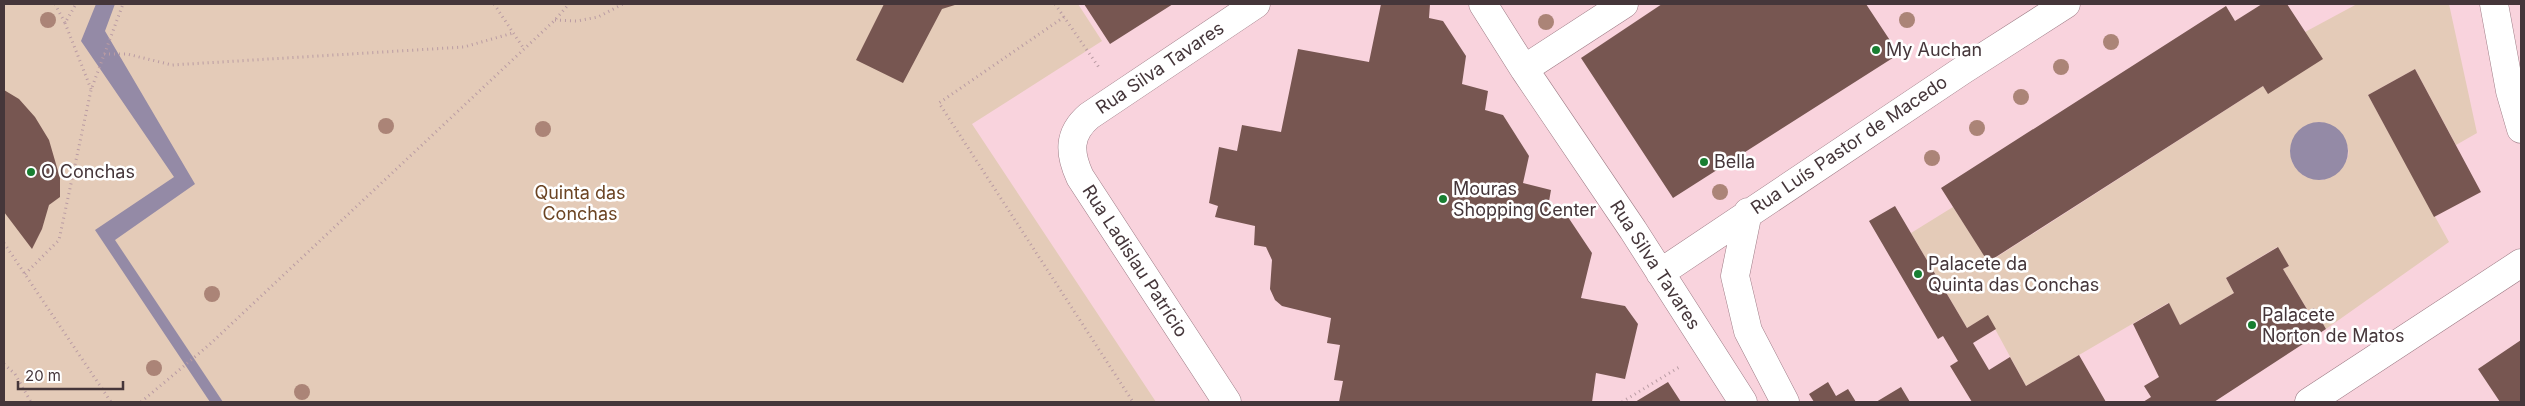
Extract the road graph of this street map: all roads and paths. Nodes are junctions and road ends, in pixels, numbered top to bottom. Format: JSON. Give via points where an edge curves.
{"nodes":[{"id":1,"x":55,"y":4,"type":"edge"},
{"id":2,"x":76,"y":4,"type":"edge"},
{"id":3,"x":123,"y":4,"type":"edge"},
{"id":4,"x":494,"y":4,"type":"edge"},
{"id":5,"x":569,"y":4,"type":"edge"},
{"id":6,"x":624,"y":4,"type":"edge"},
{"id":7,"x":1055,"y":4,"type":"edge"},
{"id":8,"x":1256,"y":4,"type":"edge"},
{"id":9,"x":1483,"y":4,"type":"edge"},
{"id":10,"x":1624,"y":4,"type":"edge"},
{"id":11,"x":2066,"y":4,"type":"edge"},
{"id":12,"x":2494,"y":4,"type":"edge"},
{"id":13,"x":1064,"y":17,"type":"junction"},
{"id":14,"x":555,"y":20,"type":"junction"},
{"id":15,"x":65,"y":23,"type":"junction"},
{"id":16,"x":513,"y":33,"type":"junction"},
{"id":17,"x":524,"y":50,"type":"junction"},
{"id":18,"x":104,"y":54,"type":"junction"},
{"id":19,"x":1524,"y":68,"type":"junction"},
{"id":20,"x":91,"y":90,"type":"junction"},
{"id":21,"x":1117,"y":97,"type":"junction"},
{"id":22,"x":1089,"y":116,"type":"joint"},
{"id":23,"x":2521,"y":129,"type":"edge"},
{"id":24,"x":1748,"y":212,"type":"junction"},
{"id":25,"x":4,"y":243,"type":"edge"},
{"id":26,"x":2521,"y":263,"type":"edge"},
{"id":27,"x":1660,"y":273,"type":"junction"},
{"id":28,"x":25,"y":274,"type":"junction"},
{"id":29,"x":1709,"y":350,"type":"junction"},
{"id":30,"x":4,"y":364,"type":"edge"},
{"id":31,"x":31,"y":402,"type":"edge"},
{"id":32,"x":111,"y":402,"type":"edge"},
{"id":33,"x":141,"y":402,"type":"edge"},
{"id":34,"x":1133,"y":402,"type":"edge"},
{"id":35,"x":1228,"y":402,"type":"edge"},
{"id":36,"x":1622,"y":402,"type":"edge"},
{"id":37,"x":1743,"y":402,"type":"edge"},
{"id":38,"x":1785,"y":402,"type":"edge"},
{"id":39,"x":2309,"y":402,"type":"edge"}],
"edges":[{"from":1,"to":15,"type":"path"},
{"from":2,"to":15,"type":"path"},
{"from":3,"to":18,"type":"path"},
{"from":4,"to":16,"type":"path"},
{"from":5,"to":14,"type":"path"},
{"from":6,"to":14,"type":"path","via":[[598,17],[577,21]]},
{"from":7,"to":13,"type":"path"},
{"from":8,"to":21,"type":"street","name":"Rua Silva Tavares"},
{"from":9,"to":19,"type":"street","name":"Rua Silva Tavares"},
{"from":10,"to":19,"type":"street"},
{"from":11,"to":24,"type":"street","name":"Rua Luís Pastor de Macedo"},
{"from":12,"to":23,"type":"street","via":[[2510,91]]},
{"from":13,"to":21,"type":"path"},
{"from":13,"to":34,"type":"path","via":[[939,103]]},
{"from":14,"to":17,"type":"path"},
{"from":15,"to":20,"type":"path"},
{"from":16,"to":17,"type":"path"},
{"from":16,"to":18,"type":"path","via":[[464,47],[172,65],[127,54]]},
{"from":17,"to":33,"type":"path","via":[[210,346]]},
{"from":18,"to":20,"type":"path"},
{"from":19,"to":27,"type":"street","name":"Rua Silva Tavares"},
{"from":20,"to":28,"type":"path","via":[[59,240]]},
{"from":21,"to":22,"type":"street","name":"Rua Silva Tavares"},
{"from":22,"to":35,"type":"street","name":"Rua Ladislau Patrício","via":[[1080,124],[1073,138],[1074,164],[1080,177]]},
{"from":24,"to":27,"type":"street","name":"Rua Luís Pastor de Macedo"},
{"from":24,"to":38,"type":"street","via":[[1735,276],[1748,331]]},
{"from":25,"to":28,"type":"path"},
{"from":26,"to":39,"type":"street"},
{"from":27,"to":29,"type":"street","name":"Rua Silva Tavares"},
{"from":28,"to":32,"type":"path"},
{"from":29,"to":36,"type":"path"},
{"from":29,"to":37,"type":"street","name":"Rua Silva Tavares"},
{"from":30,"to":31,"type":"path","via":[[15,374]]}]}
